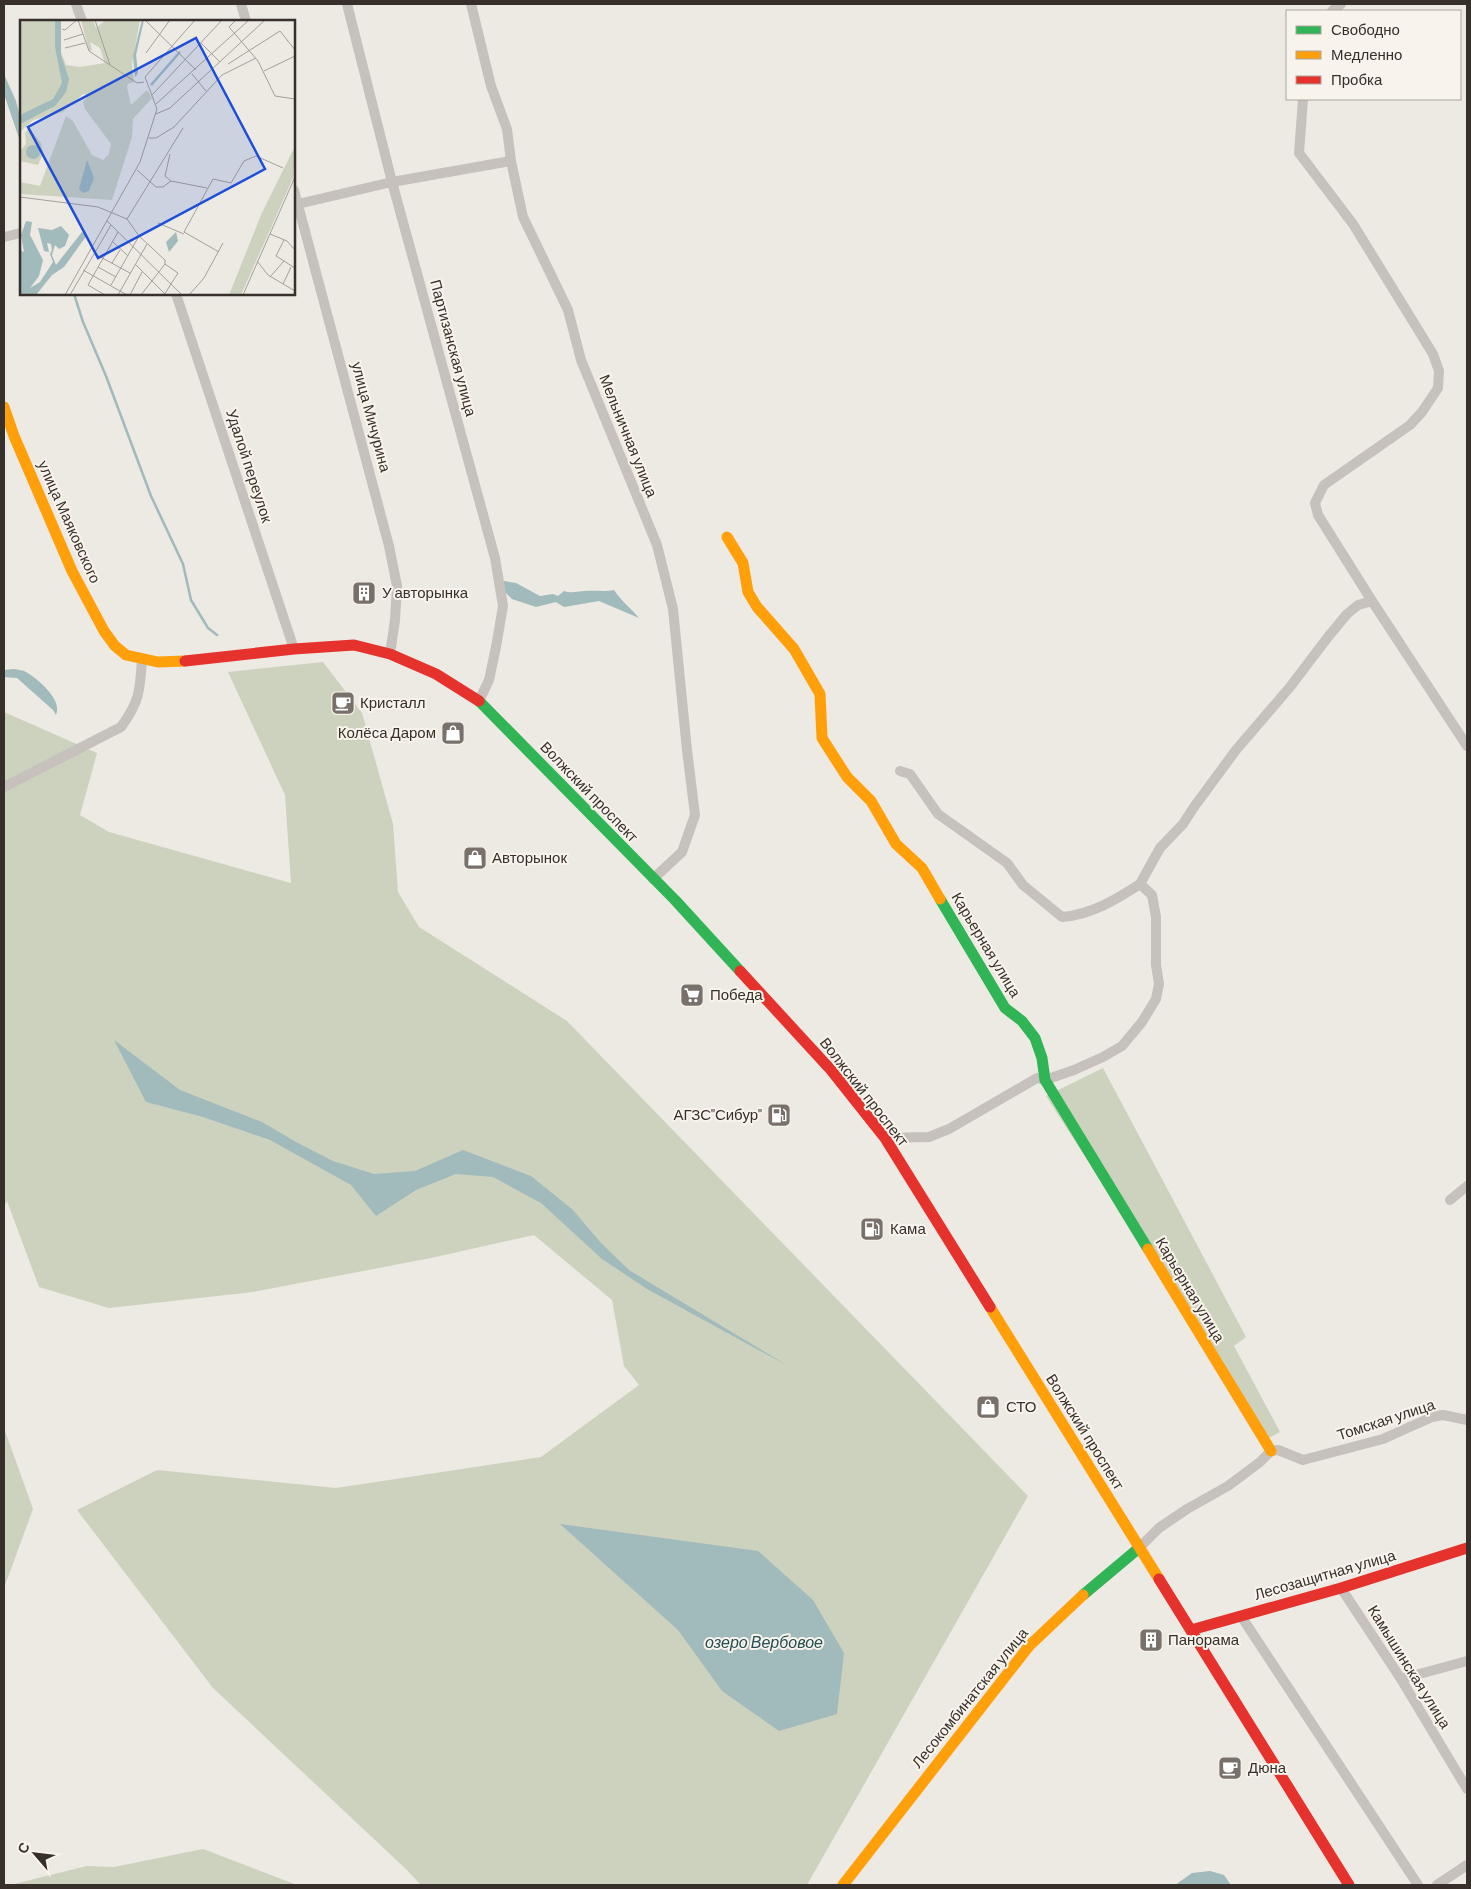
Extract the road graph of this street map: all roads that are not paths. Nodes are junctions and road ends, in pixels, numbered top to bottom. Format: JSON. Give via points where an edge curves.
{"nodes":[{"id":1,"x":76,"y":4,"type":"edge"},
{"id":2,"x":241,"y":4,"type":"edge"},
{"id":3,"x":347,"y":4,"type":"edge"},
{"id":4,"x":471,"y":4,"type":"edge"},
{"id":5,"x":82,"y":20,"type":"edge"},
{"id":6,"x":246,"y":20,"type":"edge"},
{"id":7,"x":1303,"y":100,"type":"edge"},
{"id":8,"x":511,"y":162,"type":"junction"},
{"id":9,"x":392,"y":182,"type":"junction"},
{"id":10,"x":295,"y":194,"type":"edge"},
{"id":11,"x":298,"y":204,"type":"junction"},
{"id":12,"x":20,"y":233,"type":"edge"},
{"id":13,"x":4,"y":237,"type":"edge"},
{"id":14,"x":176,"y":295,"type":"edge"},
{"id":15,"x":4,"y":407,"type":"edge"},
{"id":16,"x":727,"y":537,"type":"dead end"},
{"id":17,"x":1372,"y":601,"type":"junction"},
{"id":18,"x":115,"y":646,"type":"joint"},
{"id":19,"x":294,"y":649,"type":"junction"},
{"id":20,"x":390,"y":654,"type":"junction"},
{"id":21,"x":142,"y":659,"type":"junction"},
{"id":22,"x":479,"y":701,"type":"junction"},
{"id":23,"x":1467,"y":746,"type":"edge"},
{"id":24,"x":900,"y":771,"type":"dead end"},
{"id":25,"x":4,"y":787,"type":"edge"},
{"id":26,"x":653,"y":879,"type":"junction"},
{"id":27,"x":1140,"y":884,"type":"junction"},
{"id":28,"x":1046,"y":1080,"type":"junction"},
{"id":29,"x":885,"y":1138,"type":"junction"},
{"id":30,"x":1467,"y":1186,"type":"edge"},
{"id":31,"x":1450,"y":1200,"type":"dead end"},
{"id":32,"x":1467,"y":1420,"type":"edge"},
{"id":33,"x":1271,"y":1452,"type":"junction"},
{"id":34,"x":1139,"y":1548,"type":"junction"},
{"id":35,"x":1467,"y":1548,"type":"edge"},
{"id":36,"x":1341,"y":1588,"type":"junction"},
{"id":37,"x":1241,"y":1616,"type":"junction"},
{"id":38,"x":1190,"y":1630,"type":"junction"},
{"id":39,"x":1467,"y":1661,"type":"edge"},
{"id":40,"x":1401,"y":1679,"type":"junction"},
{"id":41,"x":1467,"y":1789,"type":"edge"},
{"id":42,"x":1467,"y":1865,"type":"edge"},
{"id":43,"x":843,"y":1885,"type":"edge"},
{"id":44,"x":1349,"y":1885,"type":"edge"},
{"id":45,"x":1418,"y":1885,"type":"edge"},
{"id":46,"x":1438,"y":1885,"type":"edge"}],
"edges":[{"from":1,"to":5,"type":"street"},
{"from":2,"to":6,"type":"street"},
{"from":3,"to":9,"type":"street","name":"Партизанская улица"},
{"from":4,"to":8,"type":"street","name":"Мельничная улица","via":[[491,86],[507,129]]},
{"from":7,"to":17,"type":"street","via":[[1299,153],[1353,224],[1433,354],[1440,371],[1438,388],[1410,425],[1324,485],[1315,503],[1318,515]]},
{"from":8,"to":9,"type":"street"},
{"from":8,"to":26,"type":"street","name":"Мельничная улица","via":[[523,217],[568,310],[581,360],[657,545],[673,609],[695,814],[682,852]]},
{"from":9,"to":11,"type":"street"},
{"from":9,"to":22,"type":"street","name":"Партизанская улица","via":[[499,578],[503,606],[489,680]]},
{"from":10,"to":11,"type":"street","name":"улица Мичурина"},
{"from":11,"to":20,"type":"street","name":"улица Мичурина","via":[[398,586]]},
{"from":12,"to":13,"type":"street"},
{"from":14,"to":19,"type":"street","name":"Удалой переулок"},
{"from":15,"to":18,"type":"main road","name":"улица Маяковского","via":[[72,571]]},
{"from":16,"to":28,"type":"main road","name":"Карьерная улица","via":[[743,563],[748,592],[794,649],[820,694],[822,738],[847,777],[870,801],[896,844],[922,868],[1005,1008],[1029,1026],[1042,1056]]},
{"from":17,"to":23,"type":"street"},
{"from":17,"to":27,"type":"street","via":[[1358,605],[1328,637],[1290,688],[1236,750],[1183,824],[1160,848]]},
{"from":18,"to":21,"type":"main road","name":"Волжский проспект","via":[[126,655]]},
{"from":19,"to":20,"type":"main road","name":"Волжский проспект","via":[[354,645]]},
{"from":19,"to":21,"type":"main road","name":"Волжский проспект","via":[[184,661]]},
{"from":20,"to":22,"type":"main road","name":"Волжский проспект","via":[[436,674]]},
{"from":21,"to":25,"type":"street","via":[[139,695],[121,727]]},
{"from":22,"to":26,"type":"main road","name":"Волжский проспект"},
{"from":24,"to":27,"type":"street","via":[[910,774],[938,814],[1007,863],[1023,885],[1062,917],[1075,916],[1115,900]]},
{"from":26,"to":29,"type":"main road","name":"Волжский проспект","via":[[830,1070]]},
{"from":27,"to":28,"type":"street","via":[[1152,895],[1156,917],[1156,965],[1160,984],[1156,999],[1122,1046],[1103,1058]]},
{"from":28,"to":29,"type":"street","via":[[1037,1078],[949,1129],[929,1137]]},
{"from":28,"to":33,"type":"main road","name":"Карьерная улица"},
{"from":29,"to":34,"type":"main road","name":"Волжский проспект"},
{"from":30,"to":31,"type":"street"},
{"from":32,"to":33,"type":"street","name":"Томская улица","via":[[1443,1415],[1432,1417],[1383,1438],[1303,1460],[1278,1450]]},
{"from":33,"to":34,"type":"street","via":[[1228,1486],[1159,1528]]},
{"from":34,"to":38,"type":"main road","name":"Волжский проспект"},
{"from":34,"to":43,"type":"main road","name":"Лесокомбинатская улица","via":[[1029,1646]]},
{"from":35,"to":36,"type":"main road","name":"Лесозащитная улица"},
{"from":36,"to":37,"type":"main road","name":"Лесозащитная улица"},
{"from":36,"to":40,"type":"street","name":"Камышинская улица"},
{"from":37,"to":38,"type":"main road","name":"Лесозащитная улица"},
{"from":37,"to":45,"type":"street"},
{"from":38,"to":44,"type":"main road","name":"Волжский проспект"},
{"from":39,"to":40,"type":"street"},
{"from":40,"to":41,"type":"street","name":"Камышинская улица"},
{"from":42,"to":46,"type":"street"}]}
